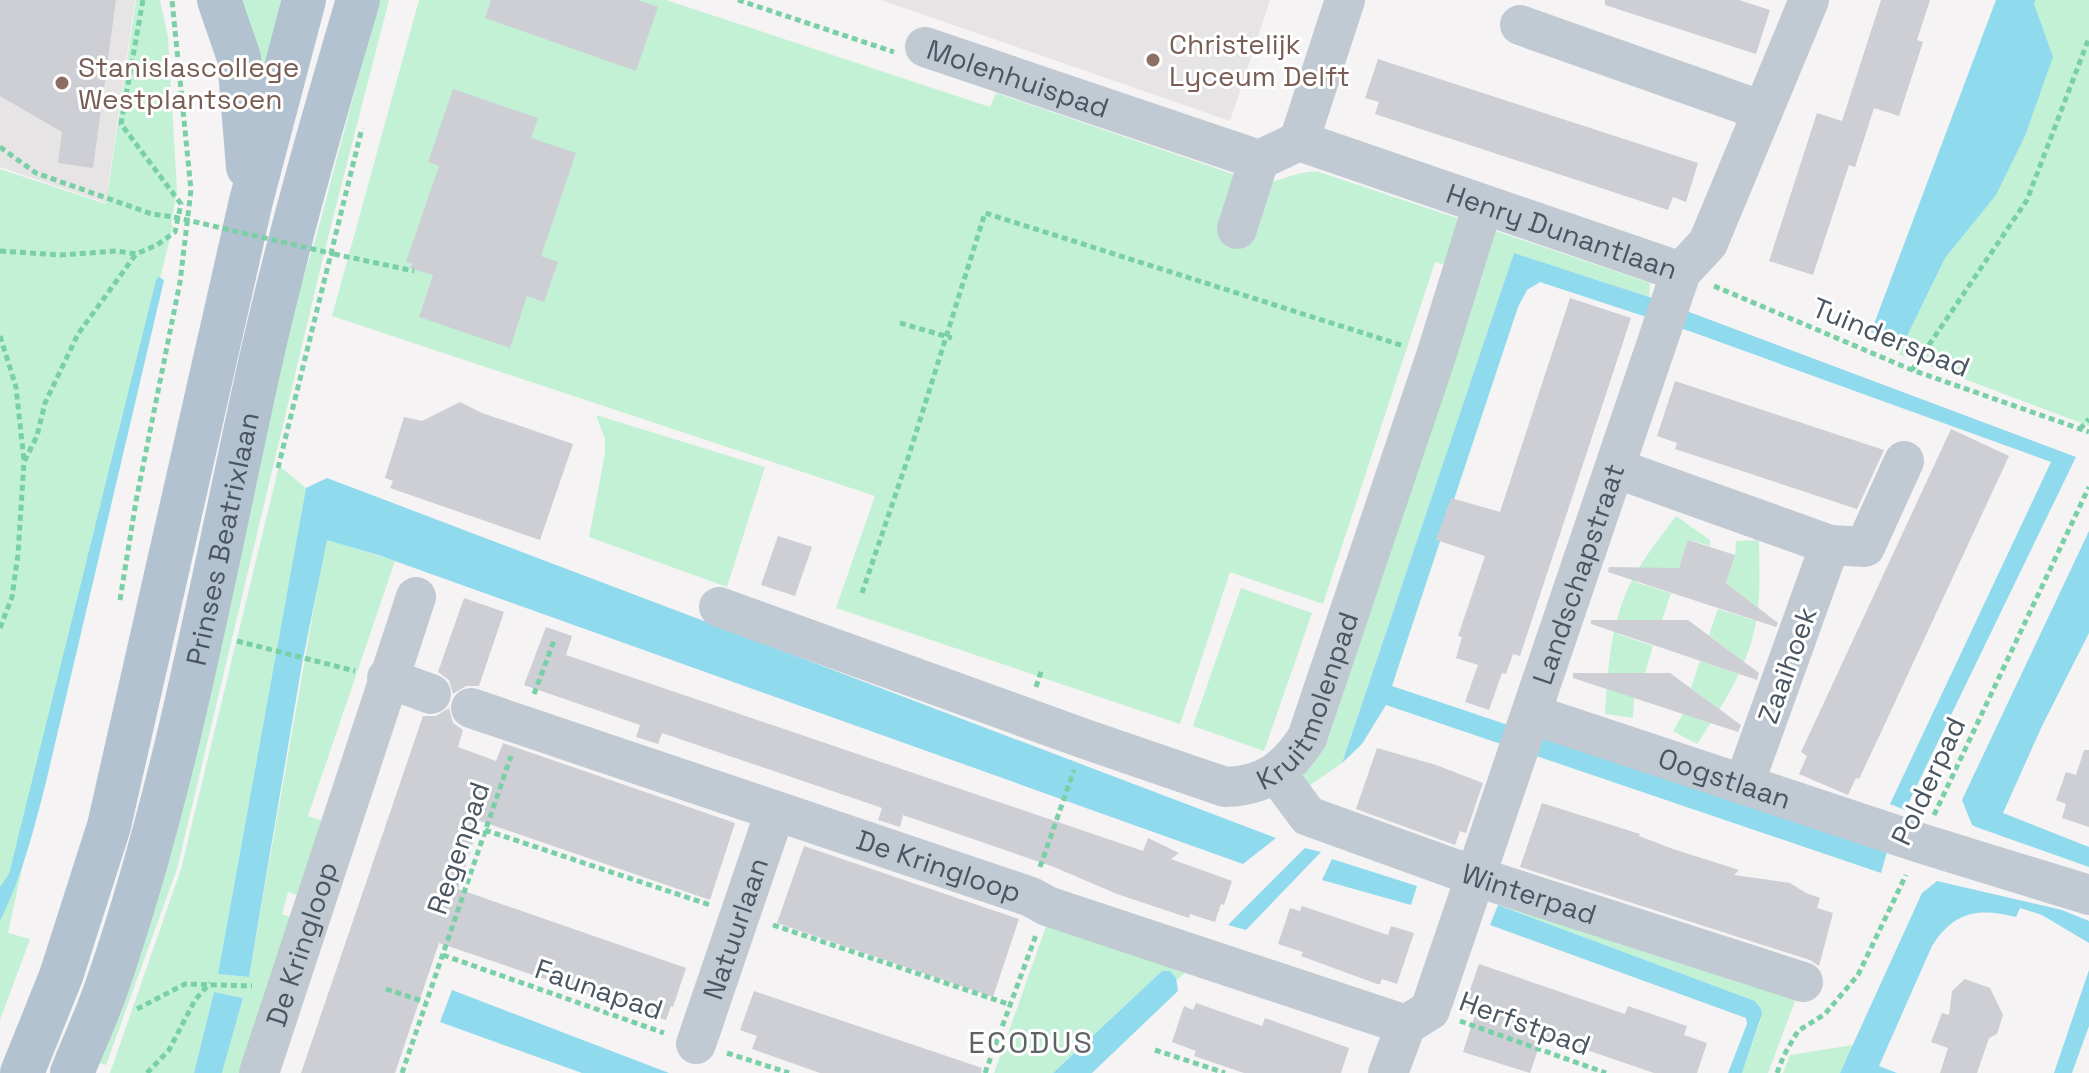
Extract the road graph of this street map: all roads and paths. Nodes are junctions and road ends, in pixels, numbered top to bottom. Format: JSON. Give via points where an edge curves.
{"nodes":[{"id":1,"x":143,"y":0,"type":"edge"},
{"id":2,"x":172,"y":0,"type":"edge"},
{"id":3,"x":219,"y":0,"type":"edge"},
{"id":4,"x":304,"y":0,"type":"edge"},
{"id":5,"x":358,"y":0,"type":"edge"},
{"id":6,"x":738,"y":0,"type":"edge"},
{"id":7,"x":1345,"y":0,"type":"edge"},
{"id":8,"x":1809,"y":0,"type":"edge"},
{"id":9,"x":1520,"y":25,"type":"dead end"},
{"id":10,"x":2089,"y":38,"type":"edge"},
{"id":11,"x":925,"y":47,"type":"joint"},
{"id":12,"x":1763,"y":111,"type":"junction"},
{"id":13,"x":1299,"y":141,"type":"junction"},
{"id":14,"x":0,"y":147,"type":"edge"},
{"id":15,"x":1259,"y":160,"type":"junction"},
{"id":16,"x":251,"y":201,"type":"junction"},
{"id":17,"x":1483,"y":205,"type":"junction"},
{"id":18,"x":1237,"y":229,"type":"dead end"},
{"id":19,"x":0,"y":251,"type":"edge"},
{"id":20,"x":136,"y":254,"type":"junction"},
{"id":21,"x":414,"y":271,"type":"dead end"},
{"id":22,"x":1671,"y":300,"type":"junction"},
{"id":23,"x":900,"y":323,"type":"dead end"},
{"id":24,"x":0,"y":336,"type":"edge"},
{"id":25,"x":949,"y":337,"type":"junction"},
{"id":26,"x":1436,"y":356,"type":"junction"},
{"id":27,"x":1912,"y":370,"type":"junction"},
{"id":28,"x":2089,"y":419,"type":"edge"},
{"id":29,"x":2080,"y":429,"type":"junction"},
{"id":30,"x":2089,"y":432,"type":"edge"},
{"id":31,"x":1904,"y":461,"type":"dead end"},
{"id":32,"x":24,"y":462,"type":"junction"},
{"id":33,"x":1615,"y":468,"type":"junction"},
{"id":34,"x":2089,"y":487,"type":"edge"},
{"id":35,"x":1830,"y":545,"type":"junction"},
{"id":36,"x":862,"y":593,"type":"dead end"},
{"id":37,"x":416,"y":597,"type":"dead end"},
{"id":38,"x":119,"y":603,"type":"dead end"},
{"id":39,"x":719,"y":607,"type":"dead end"},
{"id":40,"x":0,"y":628,"type":"edge"},
{"id":41,"x":555,"y":638,"type":"dead end"},
{"id":42,"x":236,"y":640,"type":"dead end"},
{"id":43,"x":316,"y":661,"type":"dead end"},
{"id":44,"x":387,"y":678,"type":"junction"},
{"id":45,"x":431,"y":694,"type":"dead end"},
{"id":46,"x":471,"y":708,"type":"dead end"},
{"id":47,"x":522,"y":725,"type":"junction"},
{"id":48,"x":1524,"y":733,"type":"junction"},
{"id":49,"x":1079,"y":757,"type":"dead end"},
{"id":50,"x":1276,"y":773,"type":"junction"},
{"id":51,"x":1744,"y":784,"type":"junction"},
{"id":52,"x":775,"y":812,"type":"junction"},
{"id":53,"x":1920,"y":843,"type":"junction"},
{"id":54,"x":1477,"y":877,"type":"junction"},
{"id":55,"x":2089,"y":895,"type":"edge"},
{"id":56,"x":1039,"y":902,"type":"junction"},
{"id":57,"x":443,"y":955,"type":"junction"},
{"id":58,"x":1803,"y":982,"type":"dead end"},
{"id":59,"x":210,"y":983,"type":"junction"},
{"id":60,"x":386,"y":989,"type":"dead end"},
{"id":61,"x":285,"y":992,"type":"junction"},
{"id":62,"x":425,"y":1002,"type":"junction"},
{"id":63,"x":131,"y":1012,"type":"dead end"},
{"id":64,"x":1418,"y":1018,"type":"junction"},
{"id":65,"x":696,"y":1044,"type":"junction"},
{"id":66,"x":1155,"y":1050,"type":"dead end"},
{"id":67,"x":22,"y":1073,"type":"edge"},
{"id":68,"x":72,"y":1073,"type":"edge"},
{"id":69,"x":147,"y":1073,"type":"edge"},
{"id":70,"x":259,"y":1073,"type":"edge"},
{"id":71,"x":402,"y":1073,"type":"edge"},
{"id":72,"x":789,"y":1073,"type":"edge"},
{"id":73,"x":985,"y":1073,"type":"edge"},
{"id":74,"x":1225,"y":1073,"type":"edge"},
{"id":75,"x":1388,"y":1073,"type":"edge"},
{"id":76,"x":1606,"y":1073,"type":"edge"},
{"id":77,"x":1777,"y":1073,"type":"edge"}],
"edges":[{"from":1,"to":20,"type":"path","via":[[121,124],[181,204],[175,232]]},
{"from":2,"to":38,"type":"path","via":[[191,190],[180,282]]},
{"from":3,"to":16,"type":"main road","via":[[239,58]]},
{"from":4,"to":16,"type":"main road","name":"Prinses Beatrixlaan"},
{"from":5,"to":68,"type":"main road","name":"Prinses Beatrixlaan","via":[[295,217],[153,834],[106,990]]},
{"from":6,"to":11,"type":"path","name":"Molenhuispad","via":[[913,58]]},
{"from":7,"to":13,"type":"street"},
{"from":8,"to":12,"type":"street","name":"Henry Dunantlaan"},
{"from":9,"to":12,"type":"street"},
{"from":10,"to":27,"type":"path","via":[[2027,200]]},
{"from":11,"to":15,"type":"street","name":"Molenhuispad"},
{"from":12,"to":22,"type":"street","name":"Henry Dunantlaan","via":[[1708,243]]},
{"from":13,"to":15,"type":"street"},
{"from":13,"to":17,"type":"street","name":"Henry Dunantlaan"},
{"from":14,"to":21,"type":"path","bridge":true,"via":[[36,173],[152,214]]},
{"from":15,"to":18,"type":"street"},
{"from":16,"to":67,"type":"main road","name":"Prinses Beatrixlaan","via":[[109,826],[61,976]]},
{"from":17,"to":22,"type":"street","name":"Henry Dunantlaan"},
{"from":17,"to":26,"type":"street","name":"Kruitmolenpad"},
{"from":19,"to":20,"type":"path"},
{"from":20,"to":32,"type":"path","via":[[78,334]]},
{"from":22,"to":27,"type":"path","name":"Tuinderspad"},
{"from":22,"to":33,"type":"street","name":"Landschapstraat"},
{"from":23,"to":25,"type":"path"},
{"from":24,"to":32,"type":"path","via":[[16,387]]},
{"from":25,"to":26,"type":"path","via":[[985,213]]},
{"from":25,"to":36,"type":"path"},
{"from":26,"to":50,"type":"street","name":"Kruitmolenpad","via":[[1307,738]]},
{"from":27,"to":29,"type":"path","name":"Tuinderspad"},
{"from":28,"to":29,"type":"path"},
{"from":29,"to":30,"type":"path","name":"Tuinderspad"},
{"from":31,"to":35,"type":"street","via":[[1865,547]]},
{"from":32,"to":40,"type":"path","via":[[12,597]]},
{"from":33,"to":35,"type":"street"},
{"from":33,"to":48,"type":"street","name":"Landschapstraat"},
{"from":34,"to":53,"type":"path","name":"Polderpad"},
{"from":35,"to":51,"type":"street","name":"Zaaihoek"},
{"from":37,"to":44,"type":"street","name":"De Kringloop"},
{"from":39,"to":50,"type":"street","name":"Kruitmolenpad","via":[[1225,787],[1248,786]]},
{"from":41,"to":47,"type":"path","name":"Regenpad"},
{"from":42,"to":43,"type":"path"},
{"from":44,"to":45,"type":"street"},
{"from":44,"to":61,"type":"street","name":"De Kringloop"},
{"from":46,"to":47,"type":"street","name":"De Kringloop"},
{"from":47,"to":52,"type":"street","name":"De Kringloop"},
{"from":47,"to":57,"type":"path","name":"Regenpad"},
{"from":48,"to":51,"type":"street","name":"Oogstlaan"},
{"from":48,"to":54,"type":"street","name":"Landschapstraat"},
{"from":49,"to":56,"type":"path","via":[[1058,812]]},
{"from":50,"to":54,"type":"street","name":"Winterpad","via":[[1308,816]]},
{"from":51,"to":53,"type":"street","name":"Oogstlaan"},
{"from":52,"to":56,"type":"street","name":"De Kringloop"},
{"from":52,"to":65,"type":"street","name":"Natuurlaan"},
{"from":53,"to":55,"type":"street","name":"Oogstlaan"},
{"from":53,"to":77,"type":"path","name":"Polderpad","via":[[1858,975],[1825,1014],[1798,1031]]},
{"from":54,"to":58,"type":"street","name":"Winterpad"},
{"from":54,"to":64,"type":"street"},
{"from":56,"to":64,"type":"street","name":"De Kringloop"},
{"from":56,"to":73,"type":"path"},
{"from":57,"to":62,"type":"path","name":"Regenpad"},
{"from":57,"to":65,"type":"path","name":"Faunapad"},
{"from":59,"to":61,"type":"path"},
{"from":59,"to":63,"type":"path","via":[[185,984]]},
{"from":59,"to":69,"type":"path","via":[[169,1050]]},
{"from":60,"to":62,"type":"path"},
{"from":61,"to":70,"type":"street","name":"De Kringloop"},
{"from":62,"to":71,"type":"path","name":"Regenpad"},
{"from":64,"to":75,"type":"street"},
{"from":64,"to":76,"type":"path","name":"Herfstpad"},
{"from":65,"to":72,"type":"path","name":"Faunapad"},
{"from":66,"to":74,"type":"path"}]}
